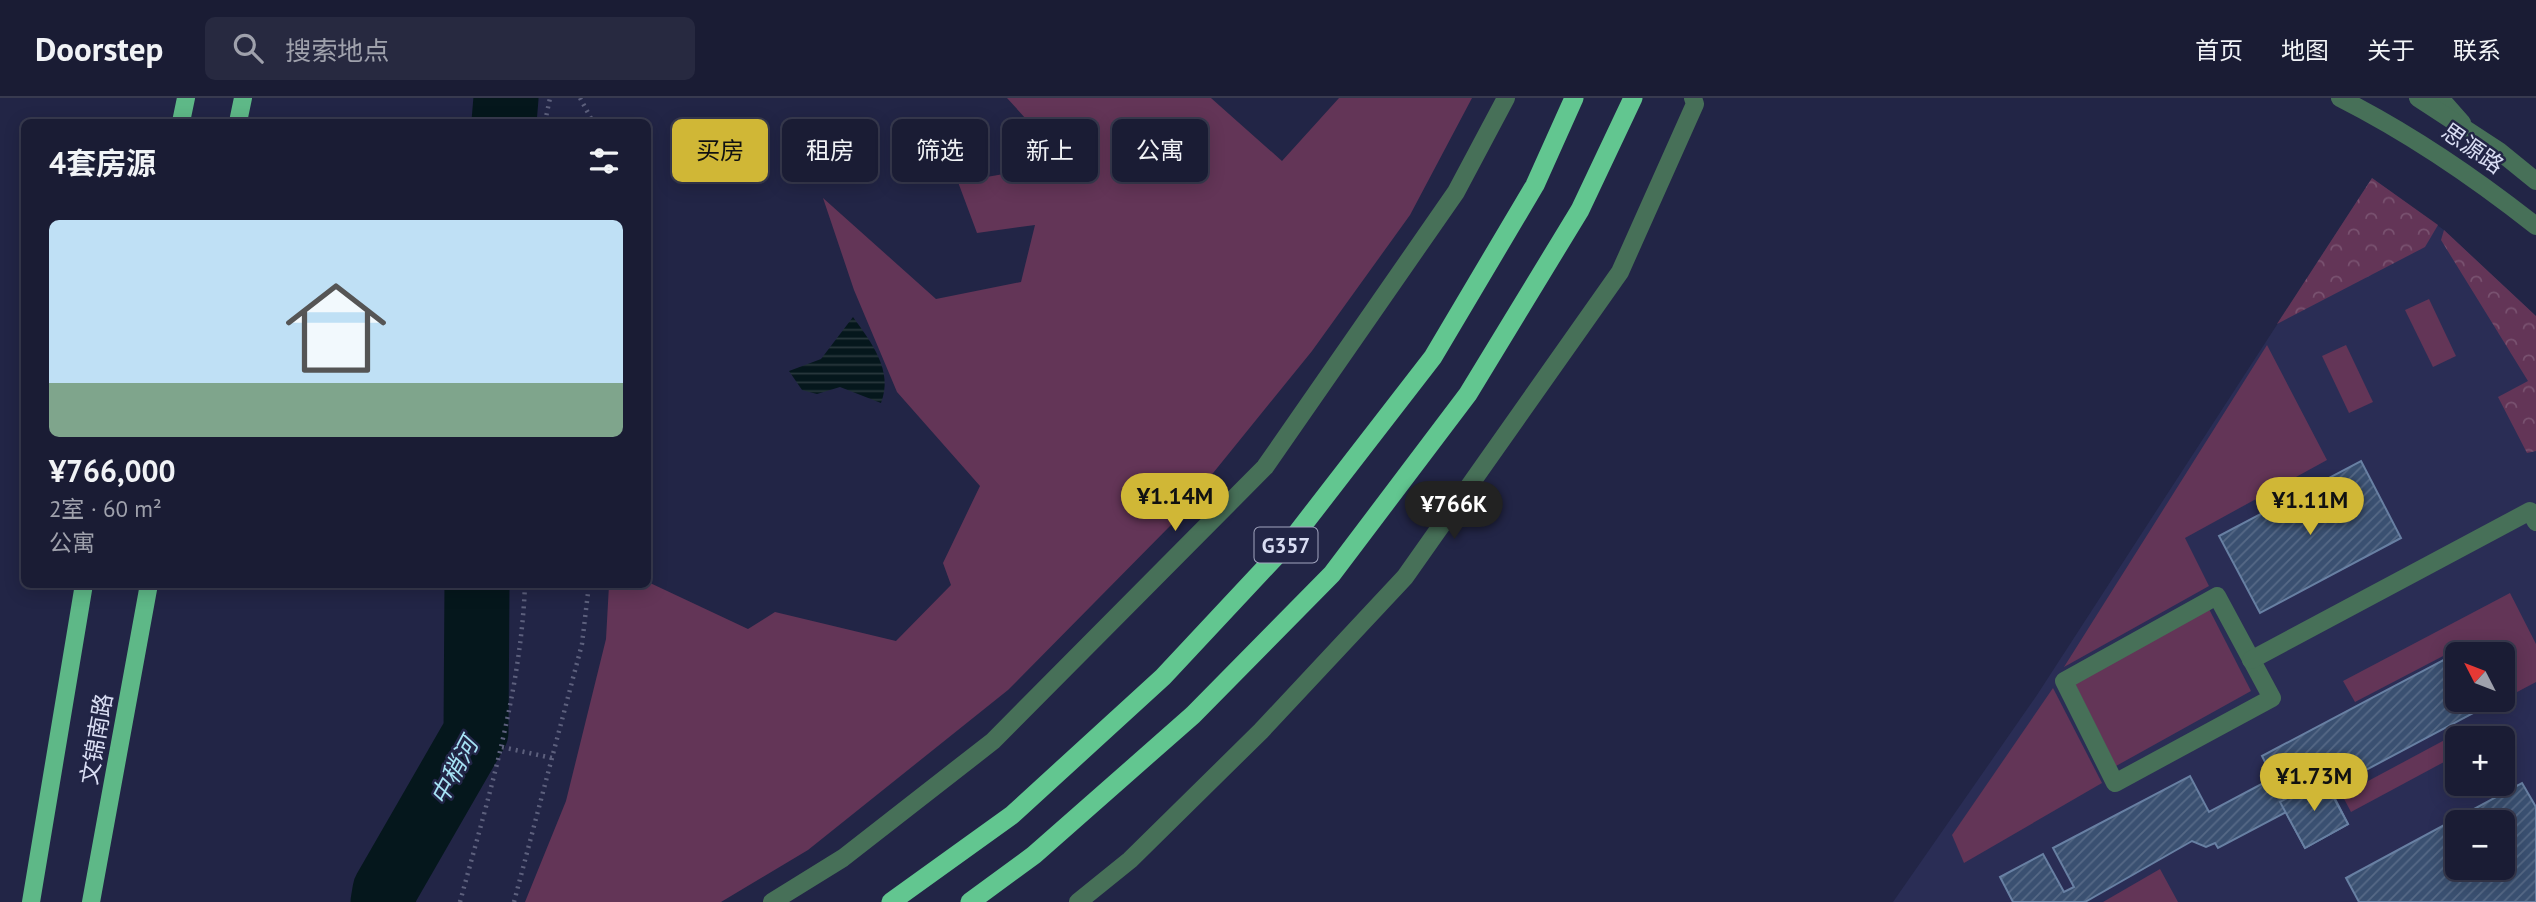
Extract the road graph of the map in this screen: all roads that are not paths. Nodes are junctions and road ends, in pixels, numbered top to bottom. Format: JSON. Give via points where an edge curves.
{"nodes":[{"id":1,"x":186,"y":98,"type":"edge"},
{"id":2,"x":243,"y":98,"type":"edge"},
{"id":3,"x":1506,"y":98,"type":"edge"},
{"id":4,"x":1574,"y":98,"type":"edge"},
{"id":5,"x":1693,"y":98,"type":"edge"},
{"id":6,"x":2340,"y":98,"type":"edge"},
{"id":7,"x":2418,"y":98,"type":"edge"},
{"id":8,"x":2440,"y":98,"type":"edge"},
{"id":9,"x":1633,"y":99,"type":"edge"},
{"id":10,"x":182,"y":119,"type":"edge"},
{"id":11,"x":239,"y":119,"type":"edge"},
{"id":12,"x":2469,"y":131,"type":"junction"},
{"id":13,"x":2536,"y":181,"type":"edge"},
{"id":14,"x":2536,"y":226,"type":"edge"},
{"id":15,"x":2536,"y":522,"type":"edge"},
{"id":16,"x":83,"y":588,"type":"edge"},
{"id":17,"x":148,"y":588,"type":"edge"},
{"id":18,"x":2251,"y":660,"type":"junction"},
{"id":19,"x":31,"y":902,"type":"edge"},
{"id":20,"x":91,"y":902,"type":"edge"},
{"id":21,"x":772,"y":902,"type":"edge"},
{"id":22,"x":891,"y":902,"type":"edge"},
{"id":23,"x":971,"y":902,"type":"edge"},
{"id":24,"x":1078,"y":902,"type":"edge"}],
"edges":[{"from":1,"to":10,"type":"main road"},
{"from":2,"to":11,"type":"main road"},
{"from":3,"to":21,"type":"street","via":[[1456,192],[1265,467],[993,741],[843,858]]},
{"from":4,"to":22,"type":"highway","number":"G357","via":[[1535,185],[1433,357],[1293,538],[1163,677],[1012,815]]},
{"from":5,"to":24,"type":"street","via":[[1695,104],[1620,272],[1405,577],[1243,749],[1130,860]]},
{"from":6,"to":14,"type":"street","name":"思源路","via":[[2396,126],[2478,180]]},
{"from":7,"to":12,"type":"street","name":"思源路"},
{"from":8,"to":12,"type":"street"},
{"from":9,"to":23,"type":"highway","number":"G357","via":[[1580,210],[1468,394],[1332,574],[1193,715],[1034,855]]},
{"from":12,"to":13,"type":"street","name":"思源路"},
{"from":15,"to":18,"type":"street","via":[[2530,511]]},
{"from":16,"to":19,"type":"main road","name":"文锦南路"},
{"from":17,"to":20,"type":"main road","name":"文锦南路"},
{"from":18,"to":18,"type":"street","via":[[2217,596],[2064,681],[2115,783],[2272,698]]}]}
